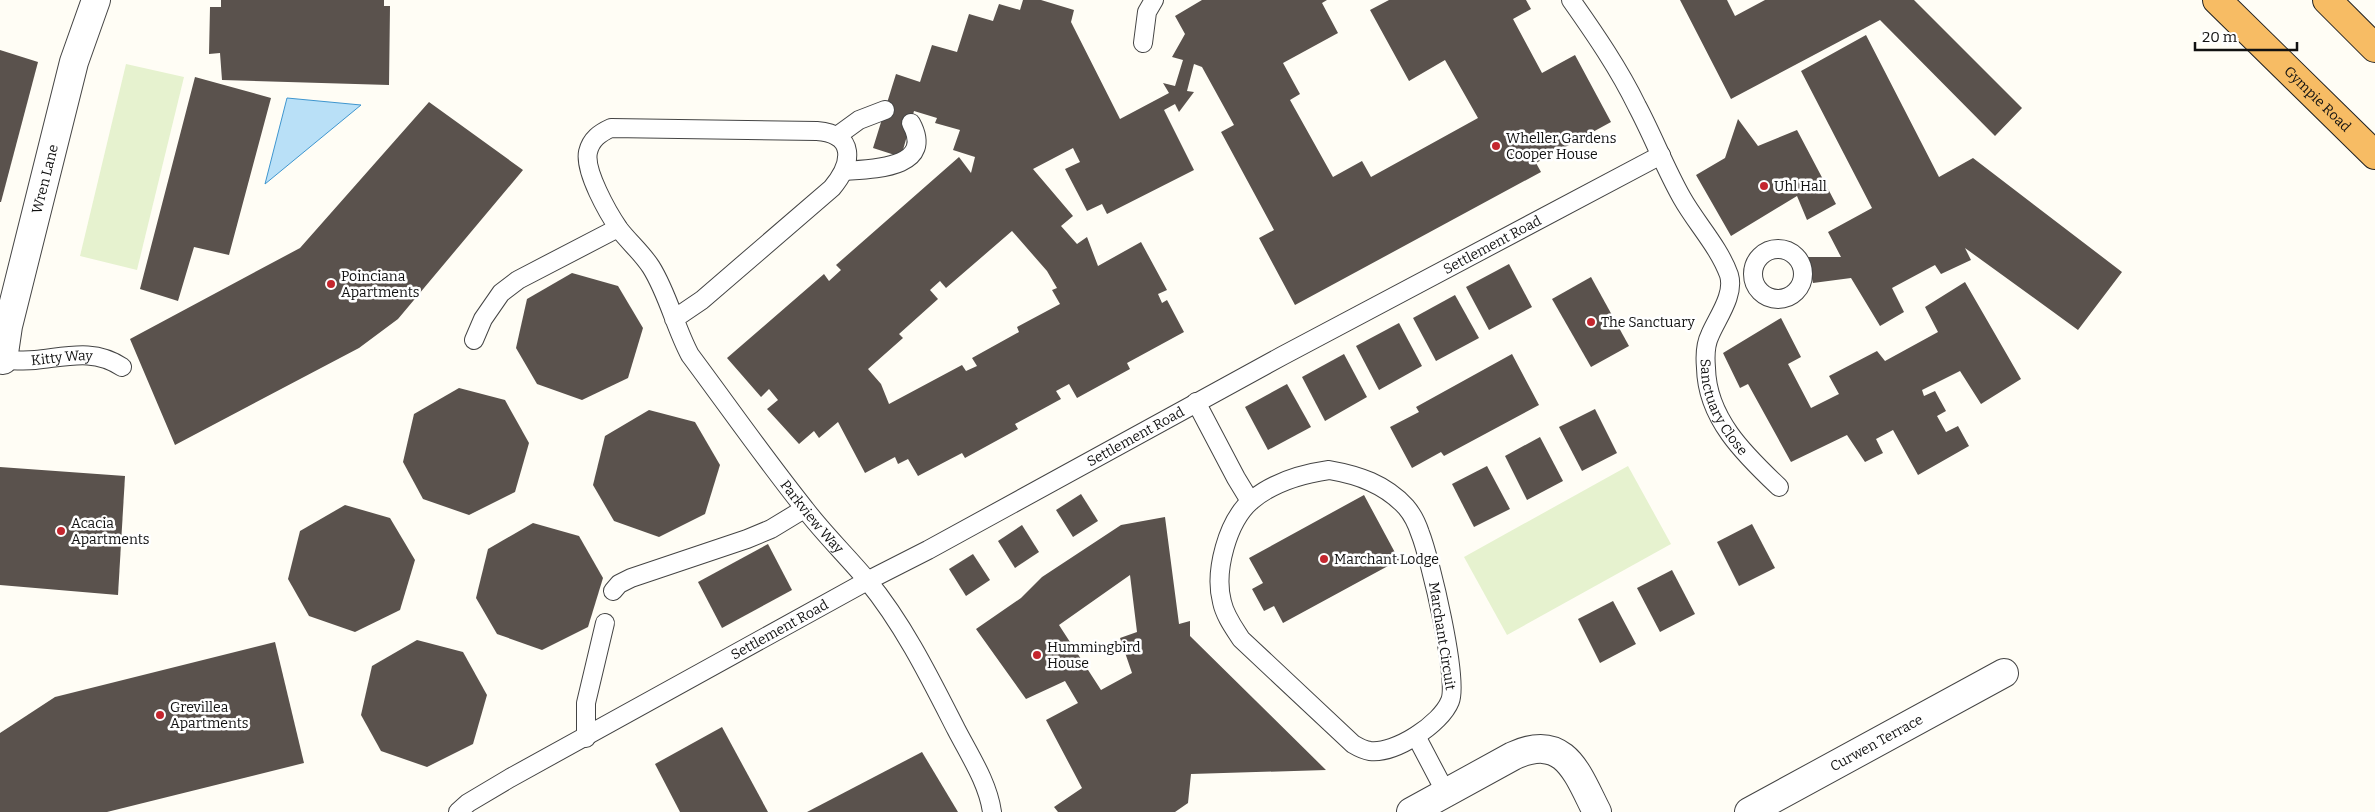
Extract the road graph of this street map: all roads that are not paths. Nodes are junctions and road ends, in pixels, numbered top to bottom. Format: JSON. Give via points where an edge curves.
{"nodes":[{"id":1,"x":96,"y":0,"type":"edge"},
{"id":2,"x":1154,"y":0,"type":"edge"},
{"id":3,"x":1571,"y":0,"type":"edge"},
{"id":4,"x":2217,"y":0,"type":"edge"},
{"id":5,"x":2327,"y":0,"type":"edge"},
{"id":6,"x":1143,"y":43,"type":"dead end"},
{"id":7,"x":2375,"y":48,"type":"edge"},
{"id":8,"x":885,"y":110,"type":"dead end"},
{"id":9,"x":912,"y":124,"type":"dead end"},
{"id":10,"x":836,"y":136,"type":"junction"},
{"id":11,"x":1661,"y":155,"type":"junction"},
{"id":12,"x":2375,"y":155,"type":"edge"},
{"id":13,"x":844,"y":171,"type":"junction"},
{"id":14,"x":618,"y":228,"type":"junction"},
{"id":15,"x":1753,"y":274,"type":"dead end"},
{"id":16,"x":1730,"y":277,"type":"junction"},
{"id":17,"x":674,"y":319,"type":"junction"},
{"id":18,"x":474,"y":340,"type":"dead end"},
{"id":19,"x":1,"y":360,"type":"edge"},
{"id":20,"x":122,"y":367,"type":"dead end"},
{"id":21,"x":1196,"y":402,"type":"junction"},
{"id":22,"x":1779,"y":487,"type":"dead end"},
{"id":23,"x":1250,"y":501,"type":"junction"},
{"id":24,"x":804,"y":509,"type":"junction"},
{"id":25,"x":867,"y":581,"type":"junction"},
{"id":26,"x":613,"y":591,"type":"dead end"},
{"id":27,"x":605,"y":623,"type":"dead end"},
{"id":28,"x":2004,"y":673,"type":"dead end"},
{"id":29,"x":1416,"y":736,"type":"junction"},
{"id":30,"x":586,"y":738,"type":"junction"},
{"id":31,"x":1446,"y":793,"type":"junction"},
{"id":32,"x":458,"y":812,"type":"edge"},
{"id":33,"x":992,"y":812,"type":"edge"},
{"id":34,"x":1411,"y":812,"type":"edge"},
{"id":35,"x":1597,"y":812,"type":"edge"},
{"id":36,"x":1749,"y":812,"type":"edge"}],
"edges":[{"from":1,"to":19,"type":"street","name":"Wren Lane","via":[[74,62]]},
{"from":2,"to":6,"type":"lane","via":[[1147,12]]},
{"from":3,"to":11,"type":"lane","via":[[1632,97]]},
{"from":4,"to":12,"type":"highway","name":"Gympie Road"},
{"from":5,"to":7,"type":"highway"},
{"from":8,"to":10,"type":"lane","via":[[859,120]]},
{"from":9,"to":13,"type":"lane","via":[[917,140],[905,161],[885,168]]},
{"from":10,"to":13,"type":"lane","via":[[847,150]]},
{"from":10,"to":14,"type":"lane","name":"Parkview Way","via":[[817,131],[611,128],[593,140],[588,163]]},
{"from":11,"to":16,"type":"lane","via":[[1692,216]]},
{"from":11,"to":21,"type":"lane","name":"Settlement Road"},
{"from":13,"to":17,"type":"lane","via":[[832,188],[702,300]]},
{"from":14,"to":17,"type":"lane","name":"Parkview Way","via":[[651,267]]},
{"from":14,"to":18,"type":"lane","via":[[518,280],[500,293]]},
{"from":15,"to":16,"type":"lane"},
{"from":16,"to":22,"type":"lane","name":"Sanctuary Close","via":[[1729,292],[1709,337],[1705,356],[1706,382],[1712,403],[1728,432],[1747,457]]},
{"from":17,"to":24,"type":"lane","name":"Parkview Way","via":[[690,355]]},
{"from":19,"to":20,"type":"lane","name":"Kitty Way","via":[[89,354]]},
{"from":21,"to":23,"type":"lane"},
{"from":21,"to":25,"type":"lane","name":"Settlement Road"},
{"from":23,"to":29,"type":"lane","name":"Marchant Circuit","via":[[1228,538],[1221,560],[1219,583],[1222,603],[1241,639],[1363,750],[1382,750]]},
{"from":23,"to":29,"type":"lane","name":"Marchant Circuit","via":[[1291,478],[1328,470],[1365,478],[1381,486],[1406,507],[1421,534],[1430,566],[1453,685],[1451,700],[1444,712]]},
{"from":24,"to":25,"type":"lane","name":"Parkview Way"},
{"from":24,"to":26,"type":"lane","via":[[771,529],[631,578]]},
{"from":25,"to":30,"type":"lane","name":"Settlement Road"},
{"from":25,"to":33,"type":"lane","name":"Parkview Way","via":[[902,630],[932,681],[990,796]]},
{"from":27,"to":30,"type":"lane","via":[[586,703]]},
{"from":28,"to":36,"type":"street","name":"Curwen Terrace"},
{"from":29,"to":31,"type":"lane"},
{"from":30,"to":32,"type":"lane","name":"Settlement Road","via":[[510,778]]},
{"from":31,"to":34,"type":"street"},
{"from":31,"to":35,"type":"street","via":[[1529,748],[1545,748],[1567,759]]}]}
